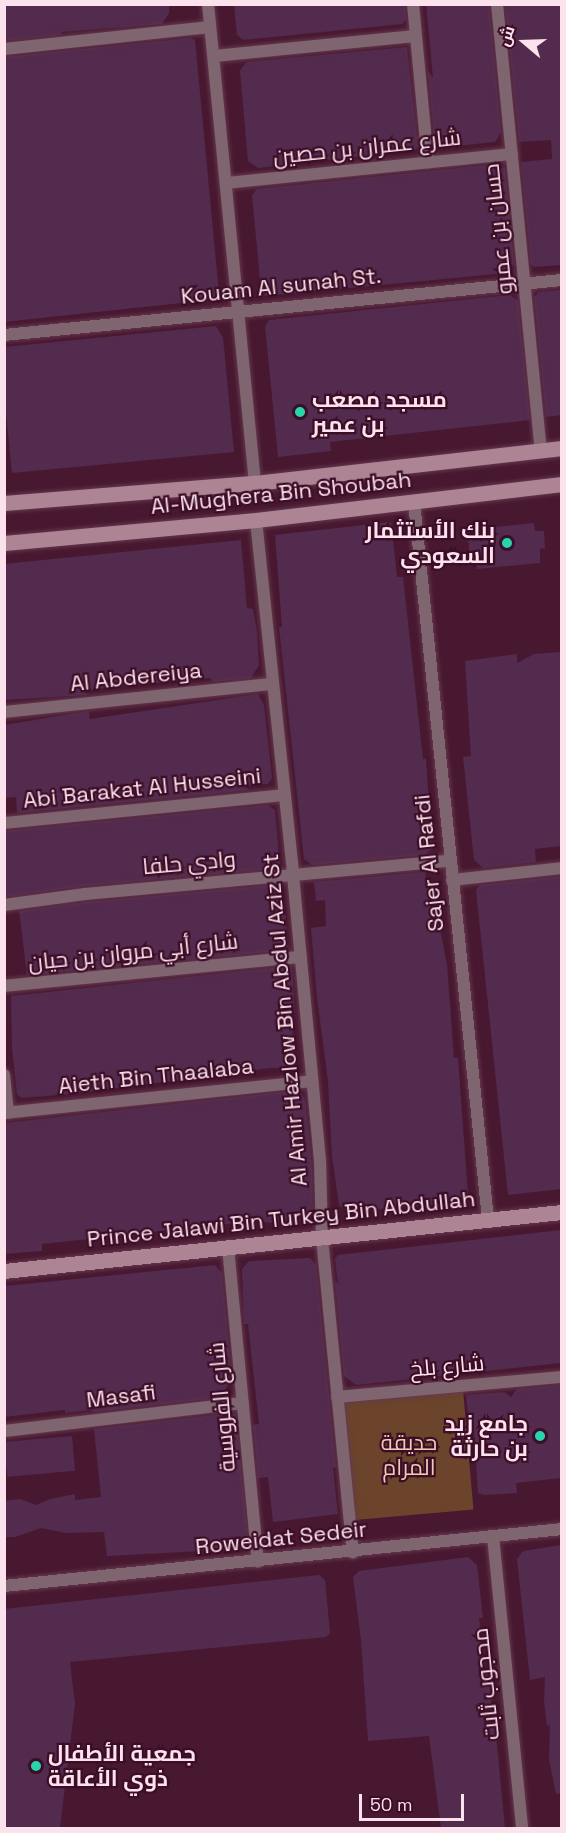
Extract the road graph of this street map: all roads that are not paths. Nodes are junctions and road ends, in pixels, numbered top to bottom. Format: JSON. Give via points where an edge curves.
{"nodes":[{"id":1,"x":208,"y":4,"type":"edge"},
{"id":2,"x":413,"y":4,"type":"edge"},
{"id":3,"x":497,"y":4,"type":"edge"},
{"id":4,"x":210,"y":27,"type":"junction"},
{"id":5,"x":416,"y":36,"type":"junction"},
{"id":6,"x":4,"y":49,"type":"edge"},
{"id":7,"x":214,"y":56,"type":"junction"},
{"id":8,"x":512,"y":154,"type":"junction"},
{"id":9,"x":428,"y":162,"type":"junction"},
{"id":10,"x":226,"y":183,"type":"junction"},
{"id":11,"x":561,"y":280,"type":"edge"},
{"id":12,"x":524,"y":284,"type":"junction"},
{"id":13,"x":237,"y":311,"type":"junction"},
{"id":14,"x":4,"y":335,"type":"edge"},
{"id":15,"x":561,"y":448,"type":"edge"},
{"id":16,"x":542,"y":450,"type":"junction"},
{"id":17,"x":255,"y":483,"type":"junction"},
{"id":18,"x":561,"y":484,"type":"edge"},
{"id":19,"x":414,"y":502,"type":"junction"},
{"id":20,"x":4,"y":503,"type":"edge"},
{"id":21,"x":256,"y":520,"type":"junction"},
{"id":22,"x":4,"y":543,"type":"edge"},
{"id":23,"x":272,"y":684,"type":"junction"},
{"id":24,"x":4,"y":712,"type":"edge"},
{"id":25,"x":285,"y":795,"type":"junction"},
{"id":26,"x":4,"y":823,"type":"edge"},
{"id":27,"x":450,"y":861,"type":"junction"},
{"id":28,"x":561,"y":868,"type":"edge"},
{"id":29,"x":293,"y":875,"type":"junction"},
{"id":30,"x":452,"y":880,"type":"junction"},
{"id":31,"x":4,"y":904,"type":"edge"},
{"id":32,"x":301,"y":957,"type":"junction"},
{"id":33,"x":4,"y":986,"type":"edge"},
{"id":34,"x":4,"y":1076,"type":"edge"},
{"id":35,"x":312,"y":1081,"type":"junction"},
{"id":36,"x":6,"y":1113,"type":"edge"},
{"id":37,"x":561,"y":1212,"type":"edge"},
{"id":38,"x":488,"y":1219,"type":"junction"},
{"id":39,"x":322,"y":1238,"type":"junction"},
{"id":40,"x":228,"y":1247,"type":"junction"},
{"id":41,"x":4,"y":1271,"type":"edge"},
{"id":42,"x":561,"y":1377,"type":"edge"},
{"id":43,"x":337,"y":1397,"type":"junction"},
{"id":44,"x":242,"y":1403,"type":"junction"},
{"id":45,"x":4,"y":1431,"type":"edge"},
{"id":46,"x":561,"y":1529,"type":"edge"},
{"id":47,"x":493,"y":1536,"type":"junction"},
{"id":48,"x":352,"y":1552,"type":"junction"},
{"id":49,"x":258,"y":1562,"type":"junction"},
{"id":50,"x":4,"y":1586,"type":"edge"},
{"id":51,"x":522,"y":1828,"type":"edge"}],
"edges":[{"from":1,"to":4,"type":"street"},
{"from":2,"to":5,"type":"street"},
{"from":3,"to":8,"type":"street","name":"حسان بن عمرو"},
{"from":4,"to":6,"type":"street"},
{"from":4,"to":7,"type":"street"},
{"from":5,"to":7,"type":"street"},
{"from":5,"to":9,"type":"street"},
{"from":7,"to":10,"type":"street"},
{"from":8,"to":9,"type":"street","name":"شارع عمران بن حصين"},
{"from":8,"to":12,"type":"street","name":"حسان بن عمرو"},
{"from":9,"to":10,"type":"street","name":"شارع عمران بن حصين"},
{"from":10,"to":13,"type":"street"},
{"from":11,"to":12,"type":"street","name":"Kouam Al sunah St."},
{"from":12,"to":13,"type":"street","name":"Kouam Al sunah St."},
{"from":12,"to":16,"type":"street","name":"حسان بن عمرو"},
{"from":13,"to":14,"type":"street","name":"Kouam Al sunah St."},
{"from":13,"to":17,"type":"street"},
{"from":15,"to":16,"type":"street","name":"Al-Mughera Bin Shoubah"},
{"from":16,"to":17,"type":"street","name":"Al-Mughera Bin Shoubah"},
{"from":17,"to":20,"type":"street","name":"Al-Mughera Bin Shoubah"},
{"from":18,"to":19,"type":"street","name":"Al-Mughera Bin Shoubah"},
{"from":19,"to":21,"type":"street","name":"Al-Mughera Bin Shoubah"},
{"from":19,"to":27,"type":"street","name":"Sajer Al Rafdi"},
{"from":21,"to":22,"type":"street","name":"Al-Mughera Bin Shoubah"},
{"from":21,"to":23,"type":"street","name":"Al Amir Hazlow Bin Abdul Aziz St"},
{"from":23,"to":24,"type":"street","name":"Al Abdereiya"},
{"from":23,"to":25,"type":"street","name":"Al Amir Hazlow Bin Abdul Aziz St"},
{"from":25,"to":26,"type":"street","name":"Abi Barakat Al Husseini"},
{"from":25,"to":29,"type":"street","name":"Al Amir Hazlow Bin Abdul Aziz St"},
{"from":27,"to":29,"type":"street","name":"وادي حلفا"},
{"from":27,"to":30,"type":"street","name":"Sajer Al Rafdi"},
{"from":28,"to":30,"type":"street"},
{"from":29,"to":31,"type":"street","name":"وادي حلفا"},
{"from":29,"to":32,"type":"street","name":"Al Amir Hazlow Bin Abdul Aziz St"},
{"from":30,"to":38,"type":"street","name":"Sajer Al Rafdi"},
{"from":32,"to":33,"type":"street","name":"شارع أبي مروان بن حيان"},
{"from":32,"to":35,"type":"street","name":"Al Amir Hazlow Bin Abdul Aziz St"},
{"from":34,"to":36,"type":"street"},
{"from":35,"to":36,"type":"street","name":"Aieth Bin Thaalaba"},
{"from":35,"to":39,"type":"street","name":"Al Amir Hazlow Bin Abdul Aziz St"},
{"from":37,"to":38,"type":"street","name":"Prince Jalawi Bin Turkey Bin Abdullah"},
{"from":38,"to":39,"type":"street","name":"Prince Jalawi Bin Turkey Bin Abdullah"},
{"from":39,"to":40,"type":"street","name":"Prince Jalawi Bin Turkey Bin Abdullah"},
{"from":39,"to":43,"type":"street","name":"Al Amir Hazlow Bin Abdul Aziz St"},
{"from":40,"to":41,"type":"street","name":"Prince Jalawi Bin Turkey Bin Abdullah"},
{"from":40,"to":44,"type":"street","name":"شارع الفروسية"},
{"from":42,"to":43,"type":"street","name":"شارع بلخ"},
{"from":43,"to":48,"type":"street","name":"Al Amir Hazlow Bin Abdul Aziz St"},
{"from":44,"to":45,"type":"street","name":"Masafi"},
{"from":44,"to":49,"type":"street","name":"شارع الفروسية"},
{"from":46,"to":47,"type":"street","name":"Roweidat Sedeir"},
{"from":47,"to":48,"type":"street","name":"Roweidat Sedeir"},
{"from":47,"to":51,"type":"street","name":"محجوب ثابت"},
{"from":48,"to":49,"type":"street","name":"Roweidat Sedeir"},
{"from":49,"to":50,"type":"street","name":"Roweidat Sedeir"}]}
